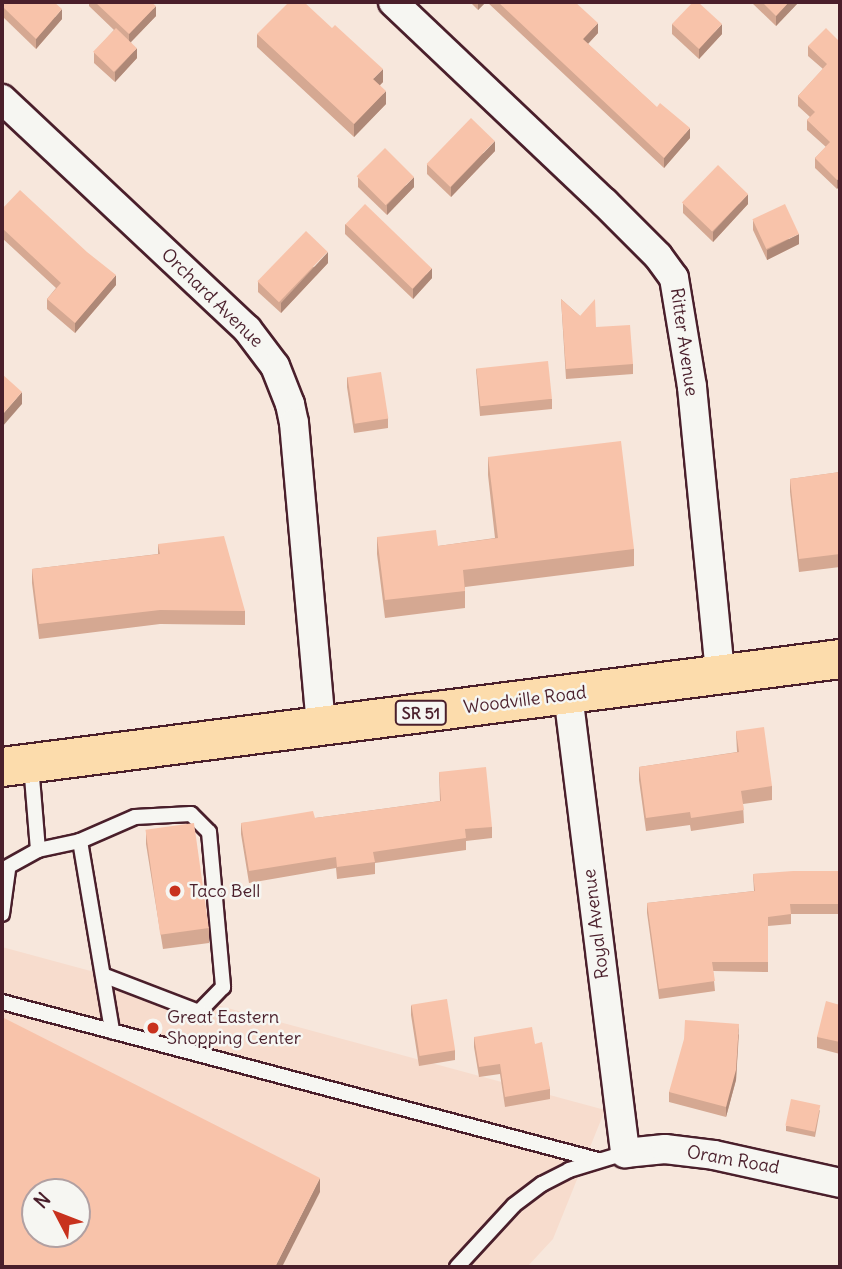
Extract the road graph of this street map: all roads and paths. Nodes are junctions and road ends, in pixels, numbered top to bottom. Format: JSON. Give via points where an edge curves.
{"nodes":[{"id":1,"x":393,"y":2,"type":"edge"},
{"id":2,"x":2,"y":99,"type":"edge"},
{"id":3,"x":840,"y":659,"type":"edge"},
{"id":4,"x":720,"y":675,"type":"junction"},
{"id":5,"x":568,"y":694,"type":"junction"},
{"id":6,"x":321,"y":726,"type":"junction"},
{"id":7,"x":16,"y":765,"type":"edge"},
{"id":8,"x":80,"y":841,"type":"junction"},
{"id":9,"x":38,"y":850,"type":"junction"},
{"id":10,"x":5,"y":870,"type":"edge"},
{"id":11,"x":2,"y":914,"type":"edge"},
{"id":12,"x":104,"y":976,"type":"junction"},
{"id":13,"x":2,"y":1002,"type":"edge"},
{"id":14,"x":112,"y":1031,"type":"junction"},
{"id":15,"x":612,"y":1156,"type":"junction"},
{"id":16,"x":840,"y":1183,"type":"edge"},
{"id":17,"x":457,"y":1267,"type":"edge"}],
"edges":[{"from":1,"to":4,"type":"street","name":"Ritter Avenue","via":[[604,202],[674,278],[690,375]]},
{"from":2,"to":6,"type":"street","name":"Orchard Avenue","via":[[247,329],[275,366],[294,423]]},
{"from":3,"to":4,"type":"main road","name":"Woodville Road","number":"SR 51"},
{"from":4,"to":5,"type":"main road","name":"Woodville Road","number":"SR 51"},
{"from":5,"to":6,"type":"main road","name":"Woodville Road","number":"SR 51"},
{"from":5,"to":15,"type":"street","name":"Royal Avenue"},
{"from":6,"to":7,"type":"main road","name":"Woodville Road","number":"SR 51"},
{"from":7,"to":9,"type":"lane"},
{"from":8,"to":9,"type":"lane"},
{"from":8,"to":12,"type":"lane"},
{"from":8,"to":12,"type":"lane","via":[[135,817],[191,814],[209,832],[223,987],[199,1012]]},
{"from":9,"to":10,"type":"lane"},
{"from":10,"to":11,"type":"lane"},
{"from":12,"to":14,"type":"lane"},
{"from":13,"to":14,"type":"lane"},
{"from":14,"to":15,"type":"lane"},
{"from":15,"to":16,"type":"street","name":"Oram Road","via":[[665,1149]]},
{"from":15,"to":17,"type":"lane","via":[[542,1184],[514,1205]]}]}
